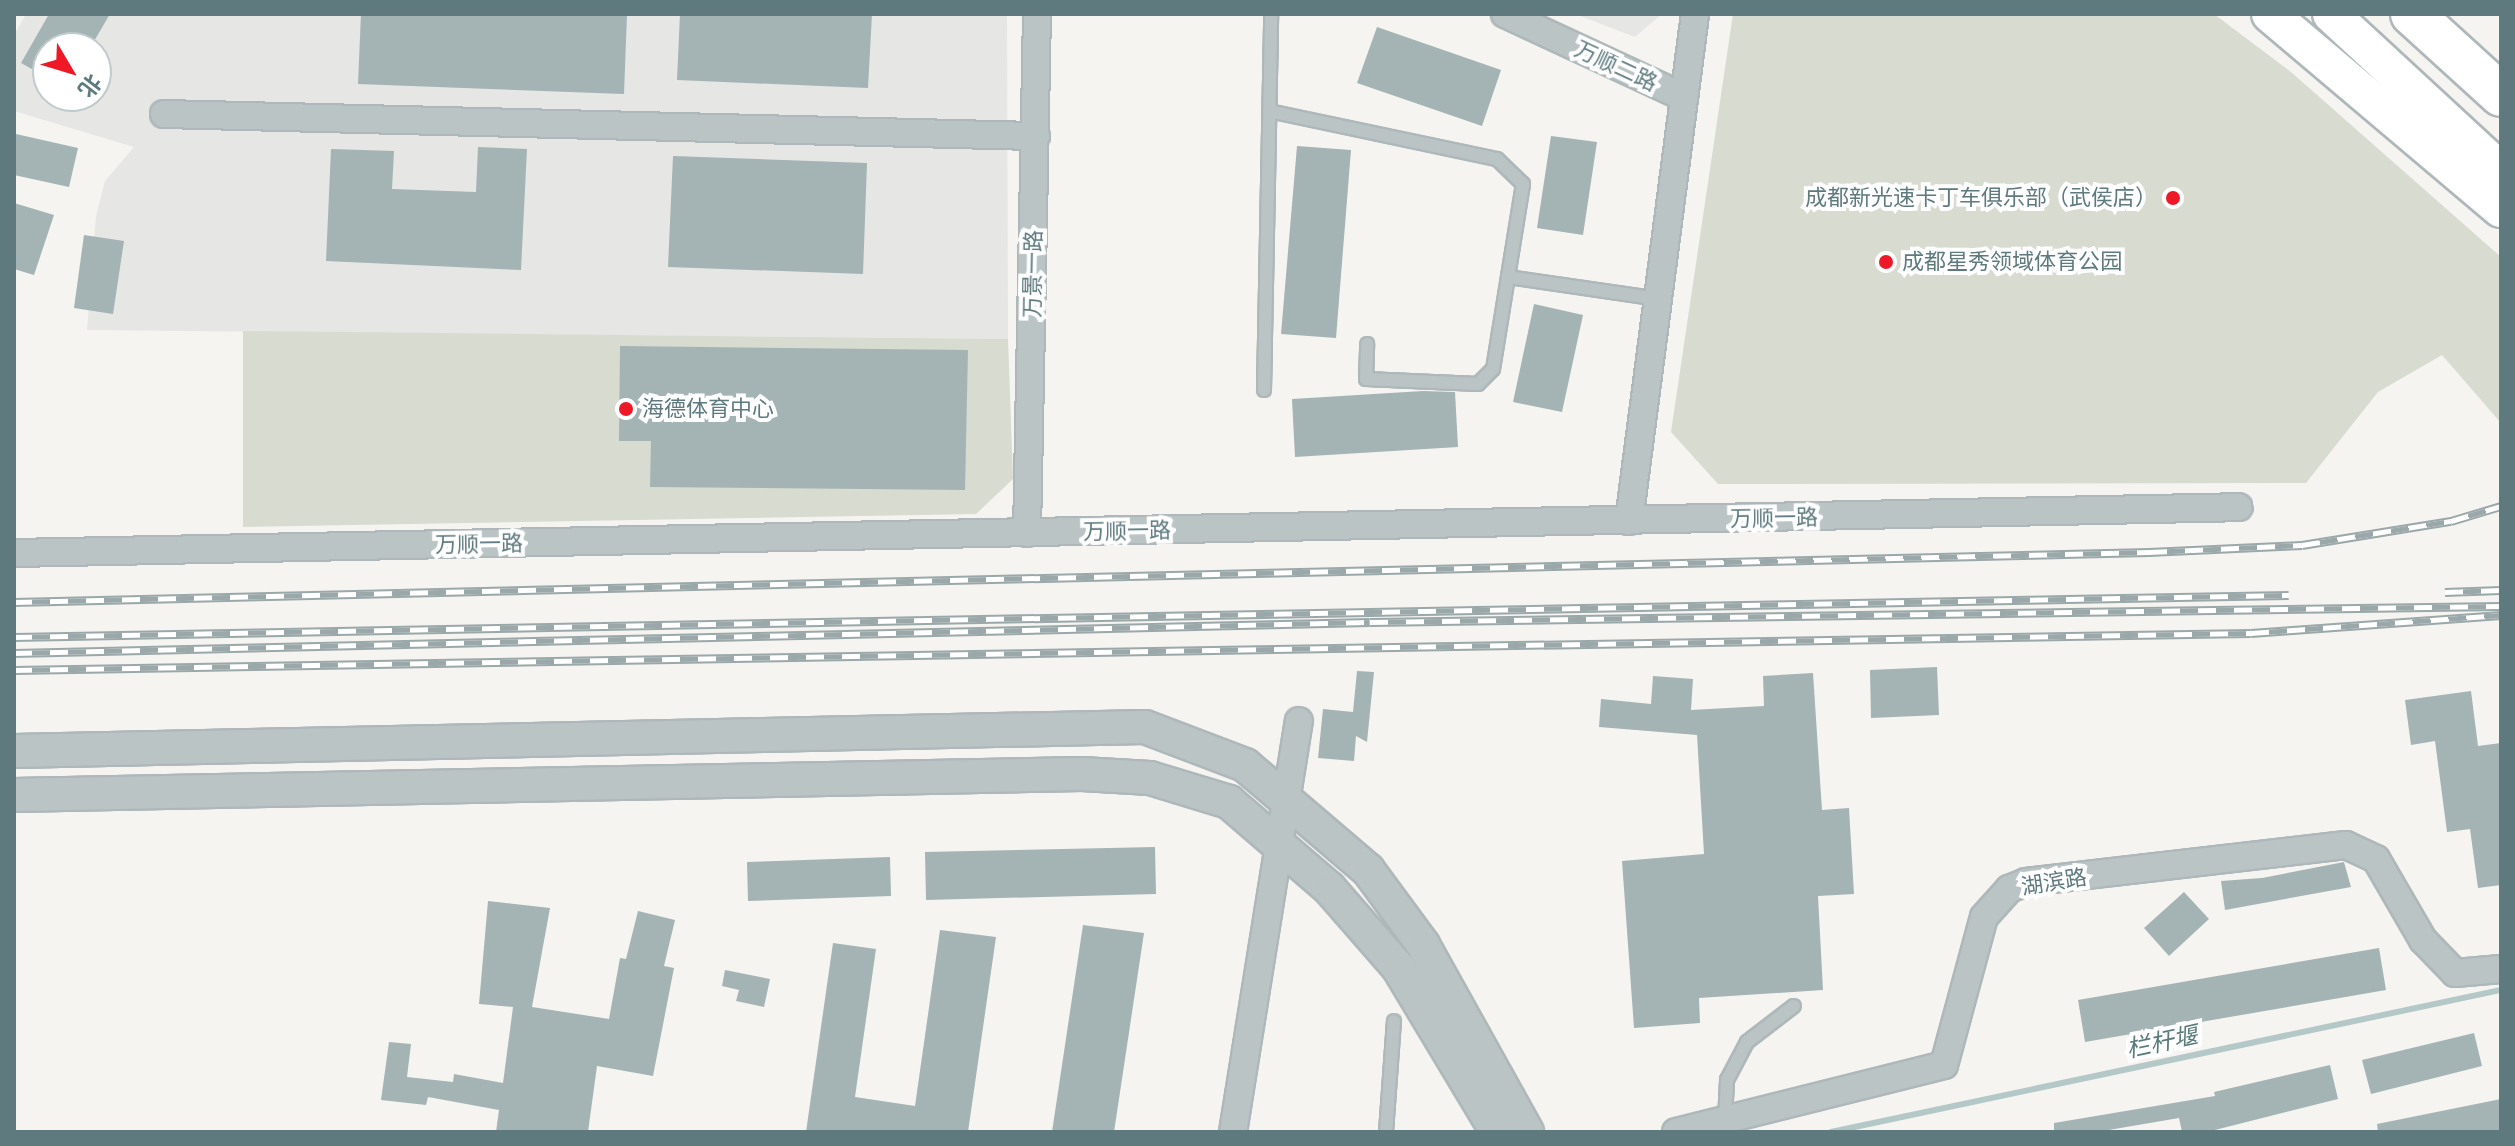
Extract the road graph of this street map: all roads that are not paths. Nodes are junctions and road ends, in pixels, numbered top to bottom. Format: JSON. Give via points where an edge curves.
{"nodes":[{"id":1,"x":1037,"y":14,"type":"edge"},
{"id":2,"x":1271,"y":14,"type":"edge"},
{"id":3,"x":1505,"y":14,"type":"edge"},
{"id":4,"x":1695,"y":14,"type":"edge"},
{"id":5,"x":2270,"y":14,"type":"edge"},
{"id":6,"x":2331,"y":14,"type":"edge"},
{"id":7,"x":2417,"y":18,"type":"edge"},
{"id":8,"x":2501,"y":95,"type":"edge"},
{"id":9,"x":1684,"y":97,"type":"junction"},
{"id":10,"x":1269,"y":111,"type":"junction"},
{"id":11,"x":164,"y":114,"type":"dead end"},
{"id":12,"x":1036,"y":136,"type":"junction"},
{"id":13,"x":2501,"y":171,"type":"edge"},
{"id":14,"x":2501,"y":209,"type":"edge"},
{"id":15,"x":1508,"y":277,"type":"junction"},
{"id":16,"x":1658,"y":299,"type":"junction"},
{"id":17,"x":1367,"y":344,"type":"dead end"},
{"id":18,"x":1264,"y":390,"type":"dead end"},
{"id":19,"x":2239,"y":507,"type":"dead end"},
{"id":20,"x":1629,"y":521,"type":"junction"},
{"id":21,"x":1027,"y":533,"type":"junction"},
{"id":22,"x":14,"y":553,"type":"edge"},
{"id":23,"x":1299,"y":721,"type":"dead end"},
{"id":24,"x":14,"y":751,"type":"edge"},
{"id":25,"x":14,"y":795,"type":"edge"},
{"id":26,"x":1286,"y":804,"type":"junction"},
{"id":27,"x":1279,"y":845,"type":"junction"},
{"id":28,"x":2501,"y":969,"type":"edge"},
{"id":29,"x":1794,"y":1006,"type":"dead end"},
{"id":30,"x":1394,"y":1021,"type":"dead end"},
{"id":31,"x":1725,"y":1120,"type":"junction"},
{"id":32,"x":1233,"y":1132,"type":"edge"},
{"id":33,"x":1386,"y":1132,"type":"edge"},
{"id":34,"x":1497,"y":1132,"type":"edge"},
{"id":35,"x":1527,"y":1132,"type":"edge"},
{"id":36,"x":1676,"y":1132,"type":"edge"}],
"edges":[{"from":1,"to":12,"type":"street","name":"万景一路"},
{"from":2,"to":10,"type":"lane"},
{"from":3,"to":9,"type":"street","name":"万顺二路"},
{"from":4,"to":9,"type":"street"},
{"from":5,"to":14,"type":"main road"},
{"from":6,"to":13,"type":"main road"},
{"from":7,"to":8,"type":"highway"},
{"from":9,"to":16,"type":"street"},
{"from":10,"to":15,"type":"lane","via":[[1497,159],[1523,184]]},
{"from":10,"to":18,"type":"lane"},
{"from":11,"to":12,"type":"street"},
{"from":12,"to":21,"type":"street","name":"万景一路"},
{"from":15,"to":16,"type":"lane"},
{"from":15,"to":17,"type":"lane","via":[[1493,369],[1478,384],[1366,379]]},
{"from":16,"to":20,"type":"street"},
{"from":19,"to":20,"type":"street","name":"万顺一路"},
{"from":20,"to":21,"type":"street","name":"万顺一路"},
{"from":21,"to":22,"type":"street","name":"万顺一路"},
{"from":23,"to":26,"type":"street"},
{"from":24,"to":26,"type":"street","via":[[1145,727],[1245,765]]},
{"from":25,"to":27,"type":"street","via":[[1082,774],[1150,778],[1229,802]]},
{"from":26,"to":27,"type":"street"},
{"from":26,"to":35,"type":"street","via":[[1368,870],[1423,945]]},
{"from":27,"to":32,"type":"street"},
{"from":27,"to":34,"type":"street","via":[[1329,888],[1398,967]]},
{"from":28,"to":31,"type":"street","name":"湖滨路","via":[[2455,973],[2423,940],[2376,859],[2346,845],[2026,882],[2009,889],[1984,917],[1944,1065]]},
{"from":29,"to":31,"type":"lane","via":[[1747,1042],[1727,1080]]},
{"from":30,"to":33,"type":"lane"},
{"from":31,"to":36,"type":"street","name":"湖滨路"}]}
